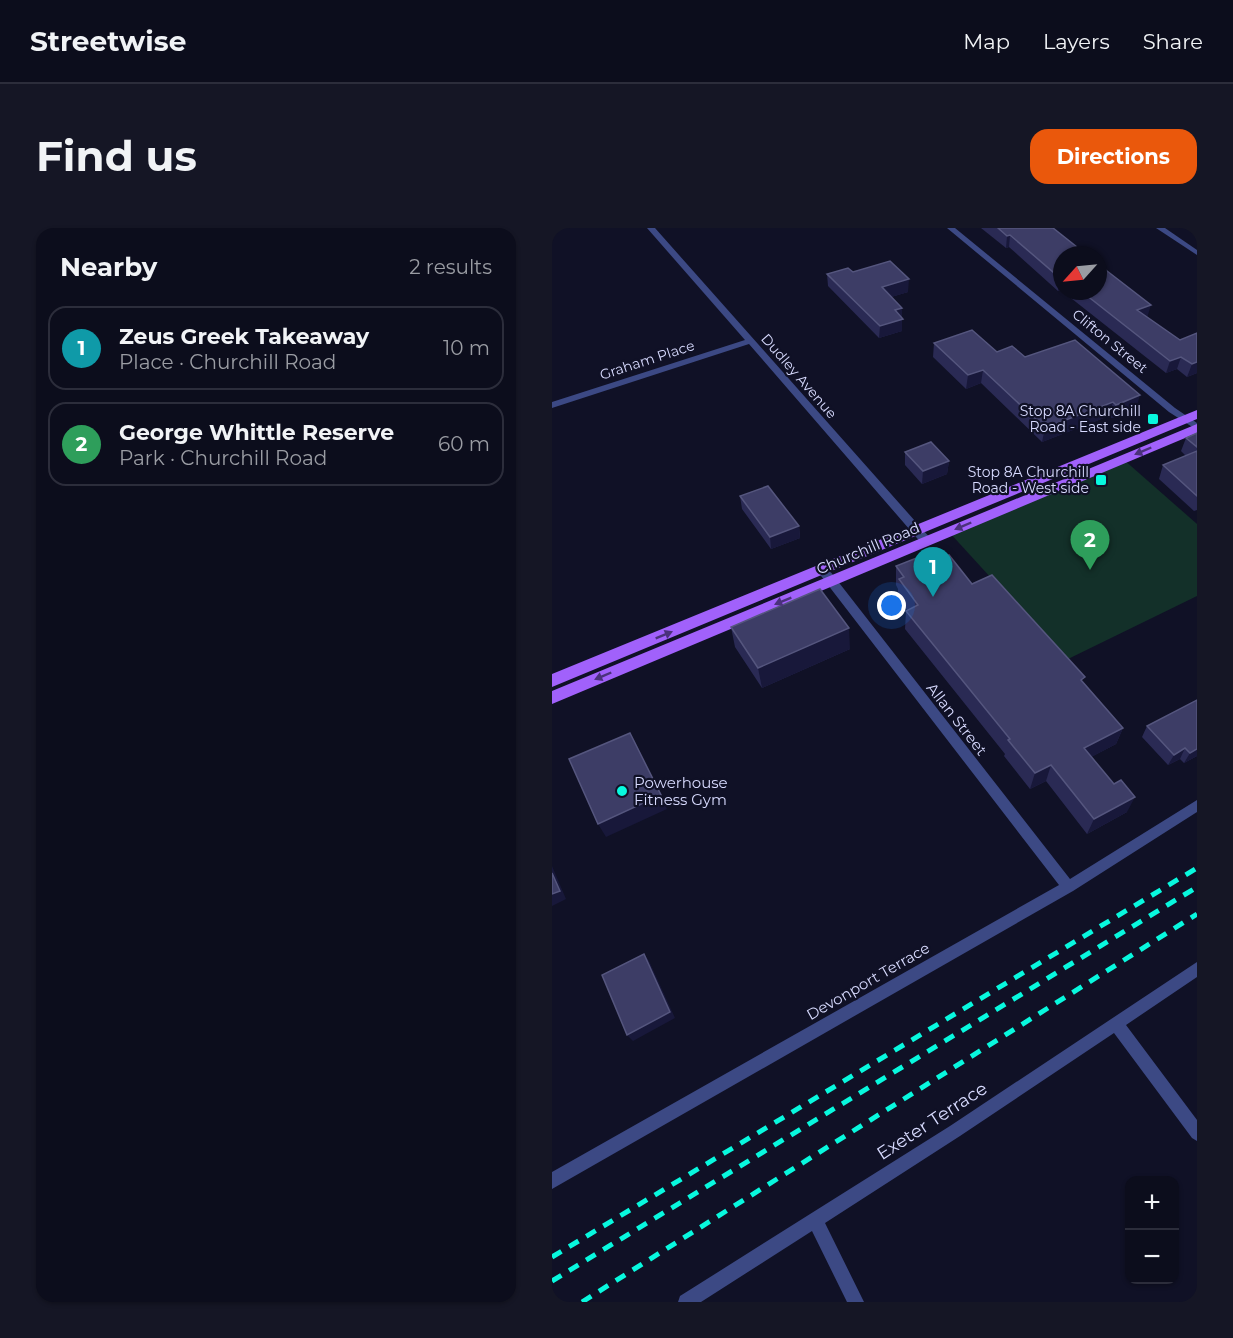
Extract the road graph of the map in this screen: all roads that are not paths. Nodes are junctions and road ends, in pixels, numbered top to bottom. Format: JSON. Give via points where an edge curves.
{"nodes":[{"id":1,"x":651,"y":228,"type":"edge"},
{"id":2,"x":951,"y":228,"type":"edge"},
{"id":3,"x":1160,"y":228,"type":"edge"},
{"id":4,"x":1197,"y":253,"type":"edge"},
{"id":5,"x":750,"y":341,"type":"junction"},
{"id":6,"x":552,"y":405,"type":"edge"},
{"id":7,"x":1190,"y":416,"type":"edge"},
{"id":8,"x":1197,"y":428,"type":"edge"},
{"id":9,"x":916,"y":530,"type":"junction"},
{"id":10,"x":927,"y":542,"type":"junction"},
{"id":11,"x":822,"y":569,"type":"junction"},
{"id":12,"x":831,"y":581,"type":"junction"},
{"id":13,"x":552,"y":681,"type":"edge"},
{"id":14,"x":552,"y":698,"type":"edge"},
{"id":15,"x":1197,"y":805,"type":"edge"},
{"id":16,"x":1068,"y":887,"type":"junction"},
{"id":17,"x":1197,"y":969,"type":"edge"},
{"id":18,"x":1116,"y":1023,"type":"junction"},
{"id":19,"x":1197,"y":1133,"type":"edge"},
{"id":20,"x":552,"y":1180,"type":"edge"},
{"id":21,"x":814,"y":1219,"type":"junction"},
{"id":22,"x":686,"y":1302,"type":"edge"},
{"id":23,"x":856,"y":1302,"type":"edge"}],
"edges":[{"from":1,"to":5,"type":"street","name":"Dudley Avenue"},
{"from":2,"to":7,"type":"street","name":"Clifton Street"},
{"from":3,"to":4,"type":"street"},
{"from":5,"to":6,"type":"street","name":"Graham Place"},
{"from":5,"to":9,"type":"street","name":"Dudley Avenue"},
{"from":7,"to":8,"type":"street","name":"Clifton Street"},
{"from":7,"to":9,"type":"main road","name":"Churchill Road"},
{"from":8,"to":10,"type":"main road","name":"Churchill Road","one_way":true},
{"from":9,"to":10,"type":"street","name":"Dudley Avenue"},
{"from":9,"to":11,"type":"main road","name":"Churchill Road"},
{"from":10,"to":12,"type":"main road","name":"Churchill Road"},
{"from":11,"to":12,"type":"street","name":"Allan Street"},
{"from":13,"to":11,"type":"main road","name":"Churchill Road","one_way":true},
{"from":12,"to":14,"type":"main road","name":"Churchill Road","one_way":true},
{"from":12,"to":16,"type":"street","name":"Allan Street"},
{"from":15,"to":16,"type":"street","name":"Devonport Terrace"},
{"from":16,"to":20,"type":"street","name":"Devonport Terrace"},
{"from":17,"to":18,"type":"street","name":"Exeter Terrace"},
{"from":18,"to":19,"type":"street"},
{"from":18,"to":21,"type":"street","name":"Exeter Terrace"},
{"from":21,"to":22,"type":"street","name":"Exeter Terrace"},
{"from":21,"to":23,"type":"street"}]}
